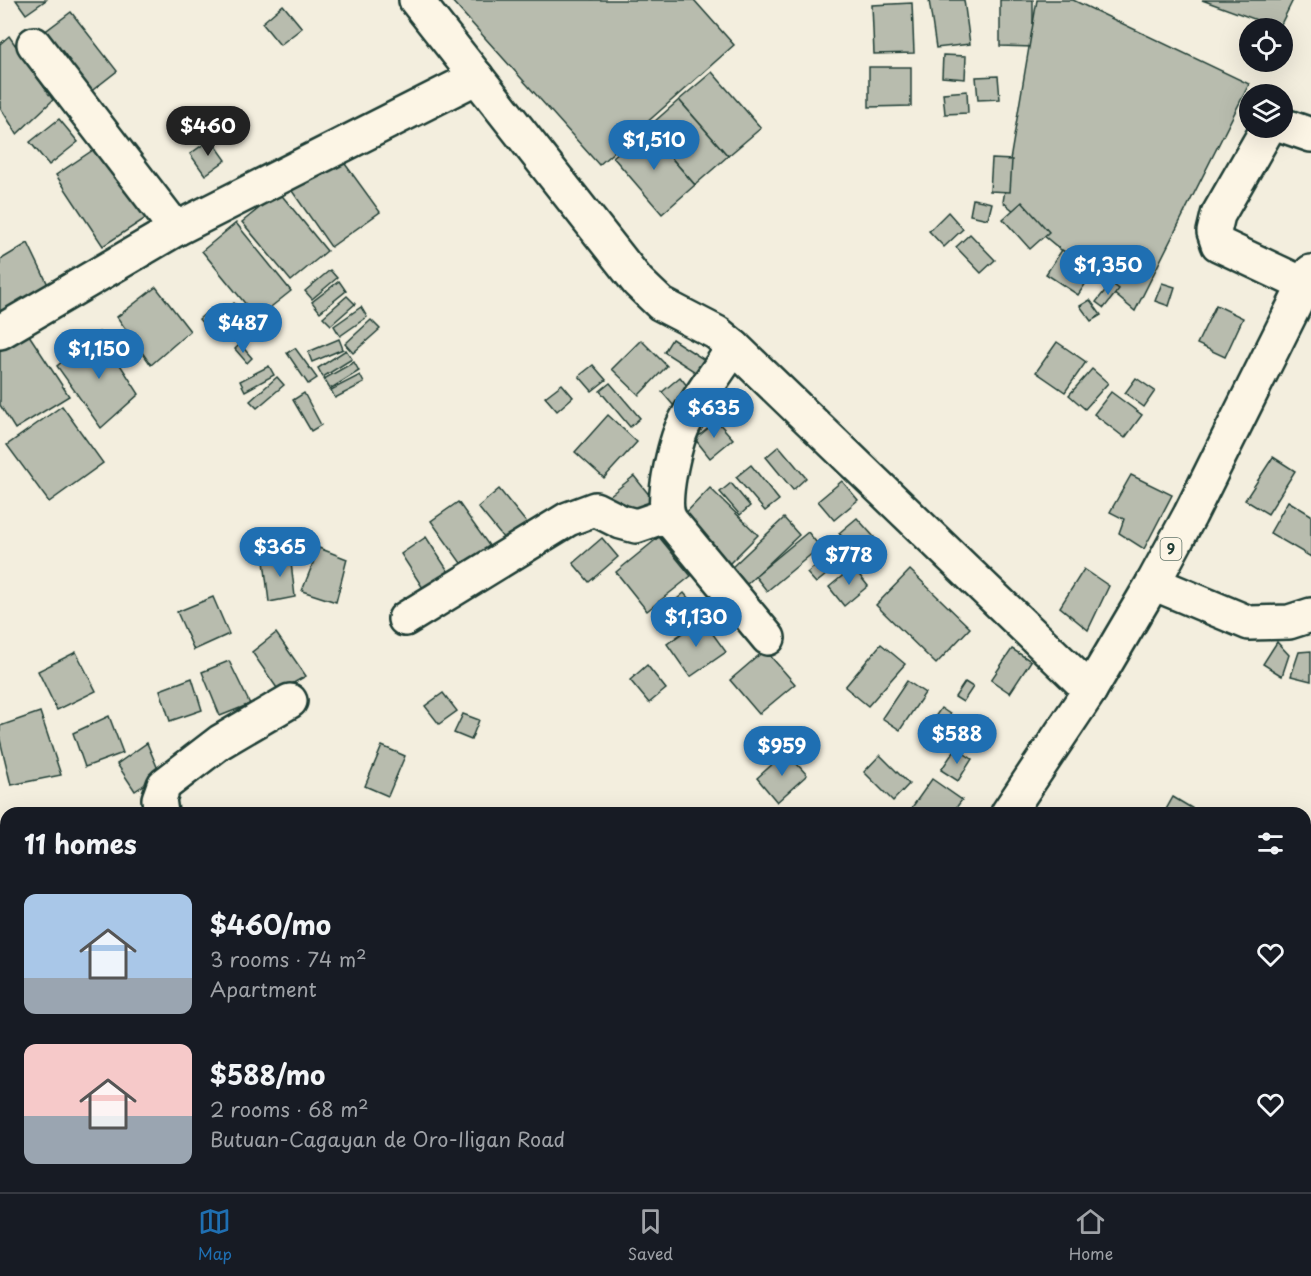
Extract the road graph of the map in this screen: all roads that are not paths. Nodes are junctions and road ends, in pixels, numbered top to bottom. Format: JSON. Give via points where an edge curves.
{"nodes":[{"id":1,"x":416,"y":0,"type":"edge"},
{"id":2,"x":34,"y":44,"type":"dead end"},
{"id":3,"x":477,"y":77,"type":"junction"},
{"id":4,"x":1293,"y":128,"type":"edge"},
{"id":5,"x":1311,"y":135,"type":"edge"},
{"id":6,"x":1262,"y":138,"type":"edge"},
{"id":7,"x":176,"y":229,"type":"junction"},
{"id":8,"x":1308,"y":279,"type":"edge"},
{"id":9,"x":0,"y":332,"type":"edge"},
{"id":10,"x":734,"y":347,"type":"junction"},
{"id":11,"x":668,"y":516,"type":"junction"},
{"id":12,"x":1153,"y":583,"type":"junction"},
{"id":13,"x":1311,"y":615,"type":"edge"},
{"id":14,"x":405,"y":619,"type":"dead end"},
{"id":15,"x":768,"y":638,"type":"dead end"},
{"id":16,"x":1090,"y":690,"type":"junction"},
{"id":17,"x":290,"y":700,"type":"dead end"},
{"id":18,"x":160,"y":807,"type":"edge"},
{"id":19,"x":1012,"y":807,"type":"edge"}],
"edges":[{"from":1,"to":3,"type":"main road"},
{"from":2,"to":7,"type":"main road"},
{"from":3,"to":7,"type":"main road"},
{"from":3,"to":10,"type":"main road","via":[[638,282],[661,304],[717,333]]},
{"from":4,"to":5,"type":"main road"},
{"from":6,"to":8,"type":"main road","via":[[1218,215],[1214,232],[1218,244]]},
{"from":7,"to":9,"type":"main road"},
{"from":8,"to":12,"type":"main road","number":"9"},
{"from":10,"to":11,"type":"main road","via":[[684,422],[669,478]]},
{"from":10,"to":16,"type":"main road"},
{"from":11,"to":14,"type":"main road","via":[[636,526],[595,509],[585,511]]},
{"from":11,"to":15,"type":"main road"},
{"from":12,"to":13,"type":"main road","via":[[1249,623],[1289,622]]},
{"from":12,"to":16,"type":"main road","number":"9"},
{"from":16,"to":19,"type":"main road","number":"9"},
{"from":17,"to":18,"type":"main road","via":[[220,742],[164,784]]}]}
